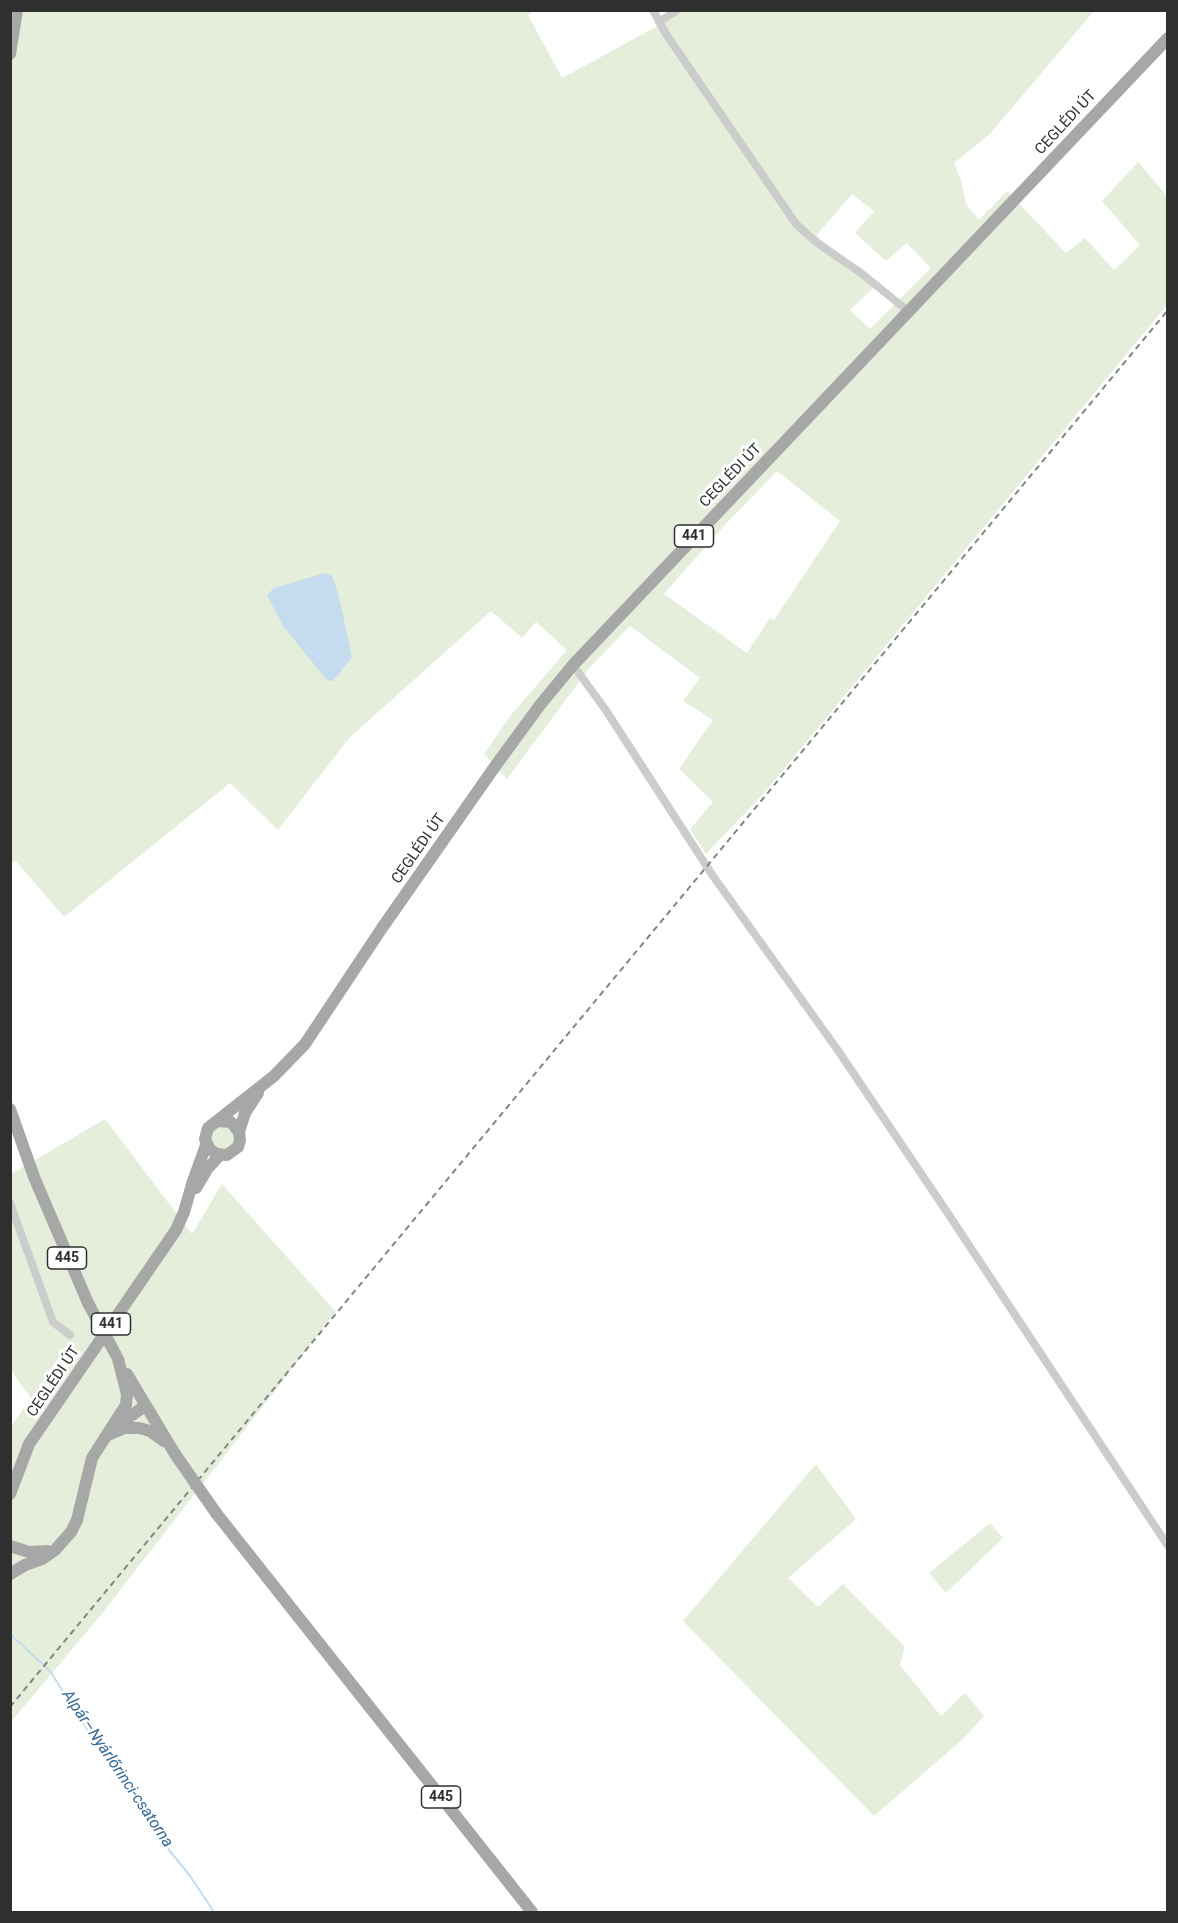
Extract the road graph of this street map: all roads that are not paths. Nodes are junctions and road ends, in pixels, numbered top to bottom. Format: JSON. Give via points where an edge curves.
{"nodes":[{"id":1,"x":17,"y":10,"type":"edge"},
{"id":2,"x":653,"y":10,"type":"edge"},
{"id":3,"x":677,"y":10,"type":"edge"},
{"id":4,"x":659,"y":22,"type":"junction"},
{"id":5,"x":1167,"y":38,"type":"edge"},
{"id":6,"x":10,"y":54,"type":"edge"},
{"id":7,"x":908,"y":311,"type":"junction"},
{"id":8,"x":573,"y":664,"type":"junction"},
{"id":9,"x":269,"y":1080,"type":"junction"},
{"id":10,"x":10,"y":1109,"type":"edge"},
{"id":11,"x":218,"y":1121,"type":"junction"},
{"id":12,"x":239,"y":1132,"type":"junction"},
{"id":13,"x":206,"y":1145,"type":"junction"},
{"id":14,"x":220,"y":1155,"type":"junction"},
{"id":15,"x":188,"y":1202,"type":"junction"},
{"id":16,"x":10,"y":1203,"type":"edge"},
{"id":17,"x":70,"y":1335,"type":"dead end"},
{"id":18,"x":117,"y":1357,"type":"junction"},
{"id":19,"x":145,"y":1406,"type":"junction"},
{"id":20,"x":104,"y":1436,"type":"junction"},
{"id":21,"x":29,"y":1444,"type":"junction"},
{"id":22,"x":172,"y":1450,"type":"junction"},
{"id":23,"x":10,"y":1466,"type":"edge"},
{"id":24,"x":11,"y":1494,"type":"edge"},
{"id":25,"x":1167,"y":1546,"type":"edge"},
{"id":26,"x":10,"y":1547,"type":"edge"},
{"id":27,"x":55,"y":1550,"type":"junction"},
{"id":28,"x":10,"y":1573,"type":"edge"},
{"id":29,"x":532,"y":1912,"type":"edge"}],
"edges":[{"from":1,"to":6,"type":"main road"},
{"from":2,"to":4,"type":"street"},
{"from":3,"to":4,"type":"street"},
{"from":4,"to":7,"type":"street","via":[[796,224]]},
{"from":5,"to":7,"type":"main road","name":"CEGLÉDI ÚT","number":"441"},
{"from":7,"to":8,"type":"main road","name":"CEGLÉDI ÚT","number":"441"},
{"from":8,"to":9,"type":"main road","name":"CEGLÉDI ÚT","number":"441","via":[[496,765],[305,1044]]},
{"from":8,"to":25,"type":"street","via":[[713,876],[945,1209]]},
{"from":9,"to":11,"type":"main road","name":"CEGLÉDI ÚT","number":"441"},
{"from":9,"to":12,"type":"main road","name":"CEGLÉDI ÚT","number":"441","via":[[245,1113]]},
{"from":10,"to":18,"type":"main road","number":"445","bridge":true,"via":[[34,1177],[88,1303]]},
{"from":11,"to":12,"type":"main road","via":[[231,1122]]},
{"from":11,"to":13,"type":"main road","number":"441","via":[[207,1131]]},
{"from":12,"to":14,"type":"main road","number":"441","via":[[238,1147]]},
{"from":13,"to":14,"type":"main road"},
{"from":13,"to":15,"type":"main road","name":"CEGLÉDI ÚT","number":"441"},
{"from":14,"to":15,"type":"main road","name":"CEGLÉDI ÚT","number":"441"},
{"from":15,"to":21,"type":"main road","name":"CEGLÉDI ÚT","number":"441","via":[[163,1250]]},
{"from":16,"to":17,"type":"street","via":[[52,1322]]},
{"from":18,"to":19,"type":"main road","number":"445"},
{"from":18,"to":20,"type":"main road","via":[[127,1394],[126,1406]]},
{"from":19,"to":20,"type":"main road"},
{"from":19,"to":22,"type":"main road","number":"445"},
{"from":20,"to":22,"type":"main road","via":[[124,1428],[139,1428],[150,1431]]},
{"from":20,"to":27,"type":"main road","via":[[92,1458],[77,1520]]},
{"from":21,"to":23,"type":"main road"},
{"from":21,"to":24,"type":"main road","name":"CEGLÉDI ÚT","number":"441"},
{"from":22,"to":29,"type":"main road","number":"445","bridge":true,"via":[[216,1513]]},
{"from":26,"to":27,"type":"main road","via":[[36,1553]]},
{"from":26,"to":28,"type":"main road","via":[[14,1557]]},
{"from":27,"to":28,"type":"main road"}]}
